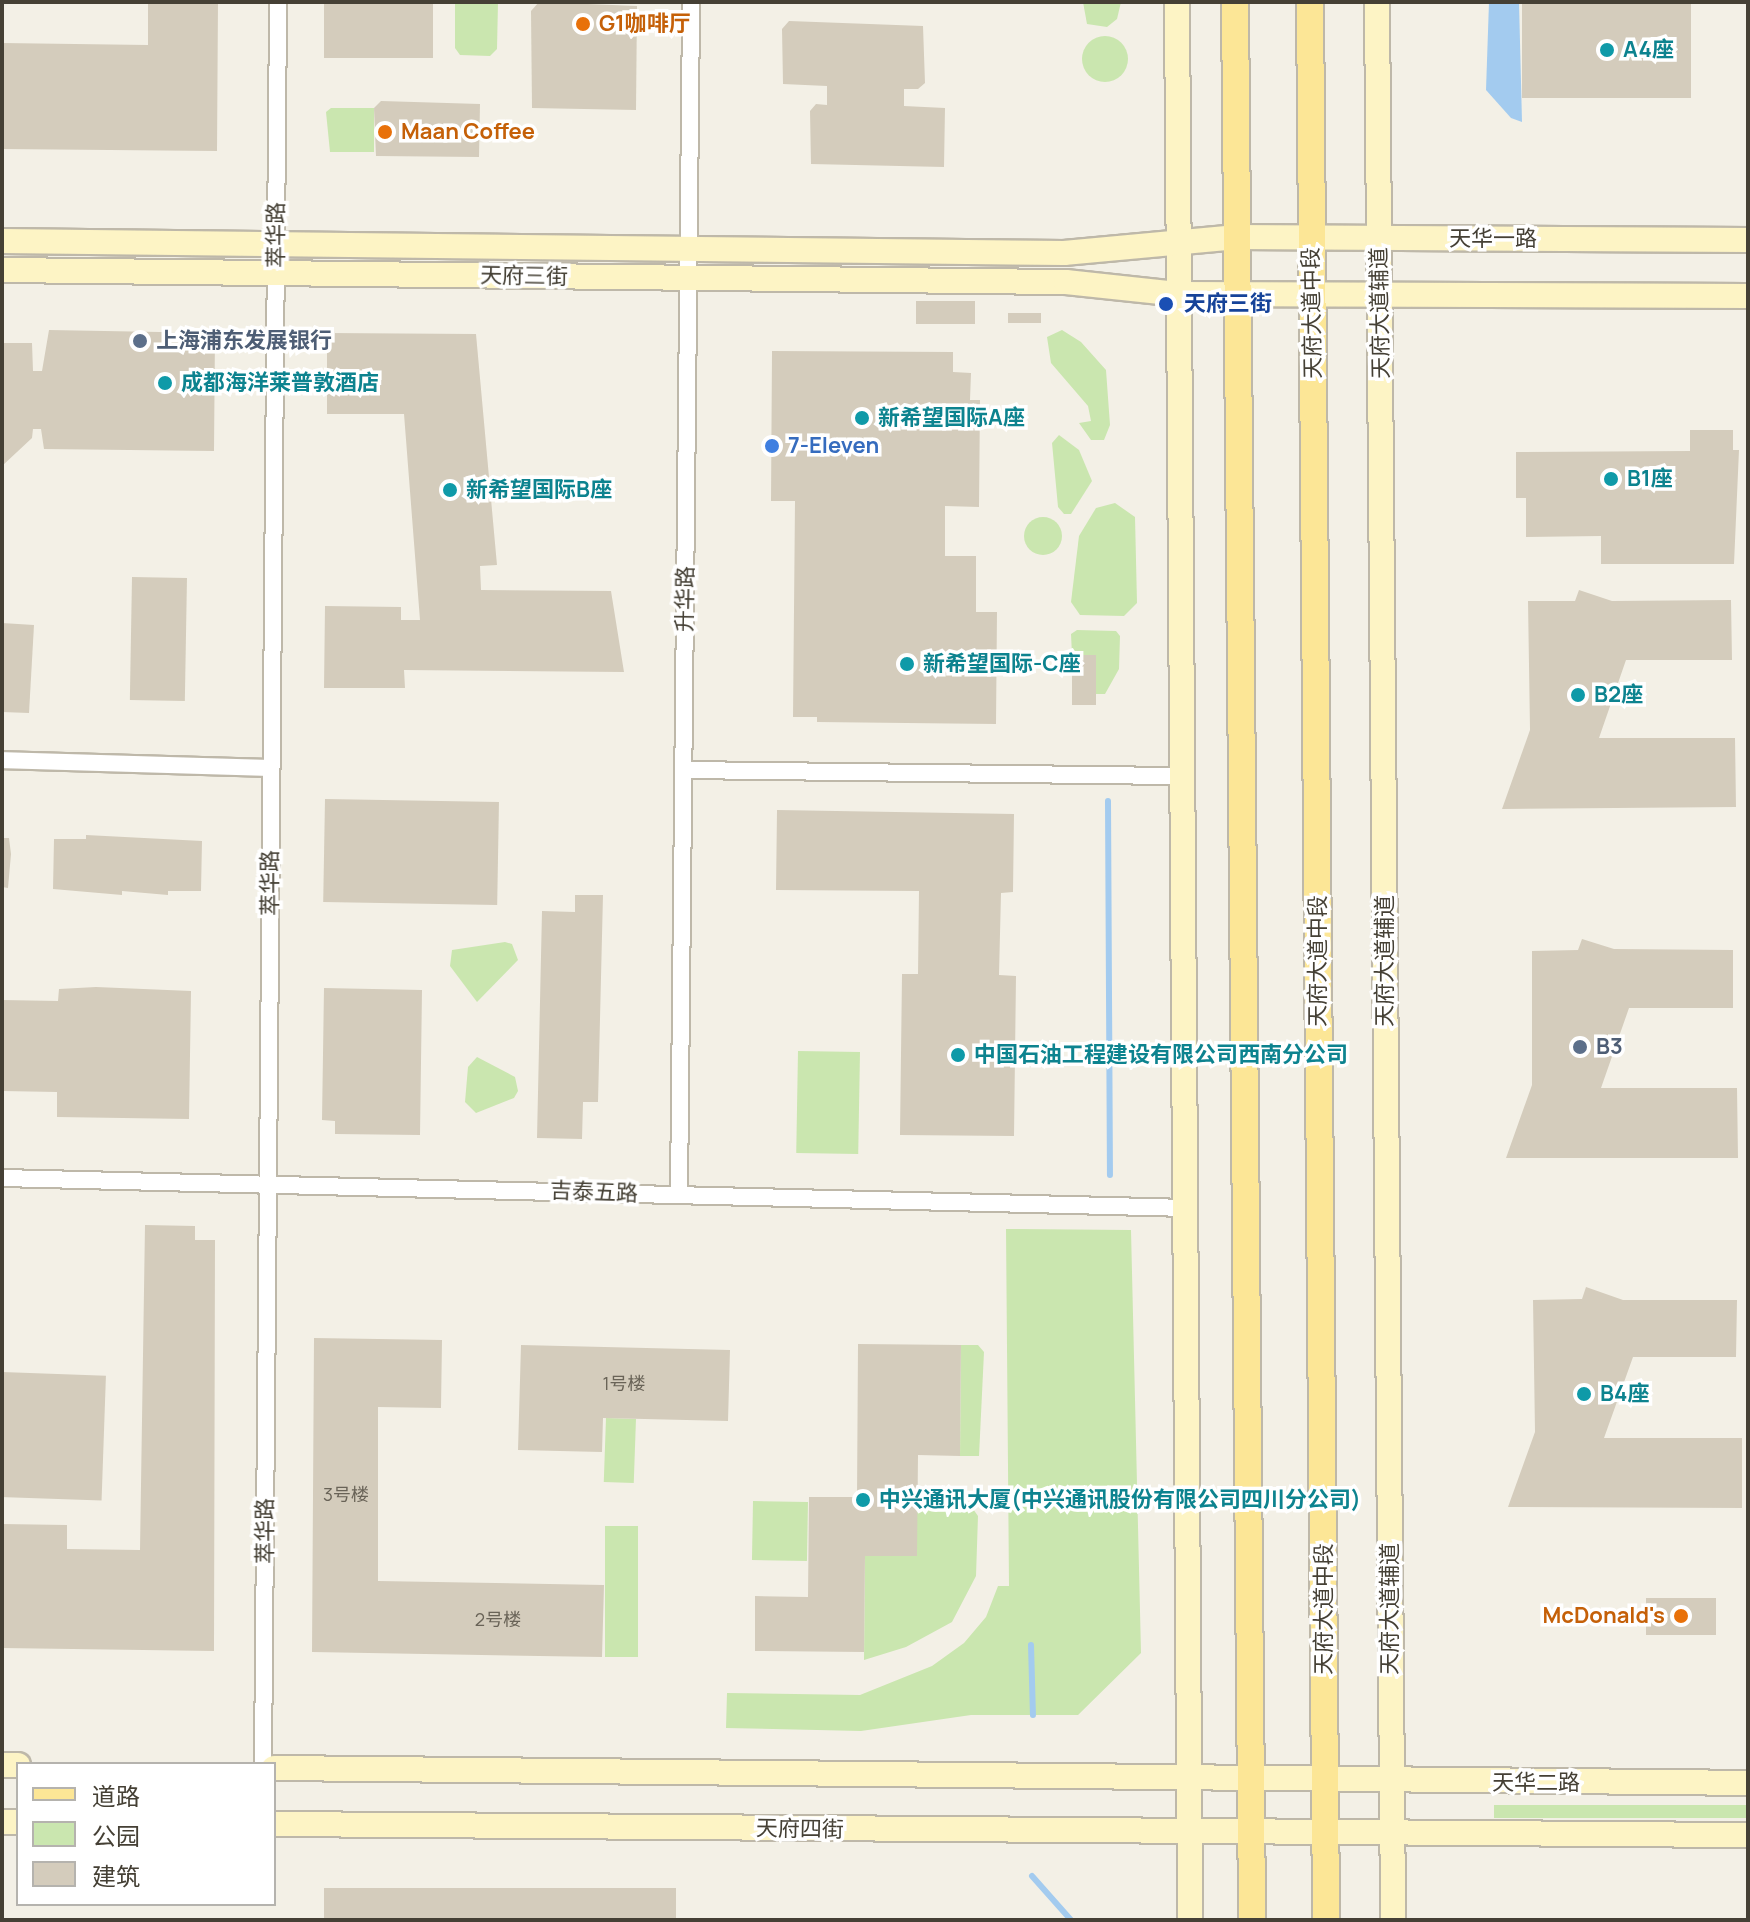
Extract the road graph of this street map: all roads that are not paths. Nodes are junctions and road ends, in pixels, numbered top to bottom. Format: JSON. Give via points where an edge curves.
{"nodes":[{"id":1,"x":278,"y":2,"type":"edge"},
{"id":2,"x":691,"y":2,"type":"edge"},
{"id":3,"x":1177,"y":2,"type":"edge"},
{"id":4,"x":1235,"y":2,"type":"edge"},
{"id":5,"x":1310,"y":2,"type":"edge"},
{"id":6,"x":1377,"y":2,"type":"edge"},
{"id":7,"x":1237,"y":237,"type":"junction"},
{"id":8,"x":1312,"y":238,"type":"junction"},
{"id":9,"x":1379,"y":238,"type":"junction"},
{"id":10,"x":1748,"y":240,"type":"edge"},
{"id":11,"x":2,"y":241,"type":"edge"},
{"id":12,"x":1178,"y":241,"type":"junction"},
{"id":13,"x":275,"y":244,"type":"junction"},
{"id":14,"x":688,"y":249,"type":"junction"},
{"id":15,"x":2,"y":270,"type":"edge"},
{"id":16,"x":276,"y":273,"type":"junction"},
{"id":17,"x":688,"y":278,"type":"junction"},
{"id":18,"x":1179,"y":294,"type":"junction"},
{"id":19,"x":1238,"y":295,"type":"junction"},
{"id":20,"x":1313,"y":295,"type":"junction"},
{"id":21,"x":1380,"y":295,"type":"junction"},
{"id":22,"x":1748,"y":296,"type":"edge"},
{"id":23,"x":2,"y":760,"type":"edge"},
{"id":24,"x":271,"y":768,"type":"junction"},
{"id":25,"x":683,"y":770,"type":"junction"},
{"id":26,"x":1182,"y":776,"type":"junction"},
{"id":27,"x":2,"y":1178,"type":"edge"},
{"id":28,"x":267,"y":1184,"type":"junction"},
{"id":29,"x":679,"y":1195,"type":"junction"},
{"id":30,"x":1185,"y":1208,"type":"junction"},
{"id":31,"x":263,"y":1762,"type":"edge"},
{"id":32,"x":276,"y":1768,"type":"edge"},
{"id":33,"x":1189,"y":1777,"type":"junction"},
{"id":34,"x":1250,"y":1778,"type":"junction"},
{"id":35,"x":1325,"y":1779,"type":"junction"},
{"id":36,"x":1391,"y":1781,"type":"junction"},
{"id":37,"x":1748,"y":1783,"type":"edge"},
{"id":38,"x":276,"y":1824,"type":"edge"},
{"id":39,"x":1190,"y":1833,"type":"junction"},
{"id":40,"x":1251,"y":1834,"type":"junction"},
{"id":41,"x":1326,"y":1835,"type":"junction"},
{"id":42,"x":1392,"y":1835,"type":"junction"},
{"id":43,"x":1748,"y":1835,"type":"edge"},
{"id":44,"x":1190,"y":1920,"type":"edge"},
{"id":45,"x":1252,"y":1920,"type":"edge"},
{"id":46,"x":1326,"y":1920,"type":"edge"},
{"id":47,"x":1393,"y":1920,"type":"edge"}],
"edges":[{"from":1,"to":13,"type":"street","name":"萃华路"},
{"from":2,"to":14,"type":"street","name":"升华路"},
{"from":3,"to":12,"type":"street"},
{"from":4,"to":7,"type":"main road"},
{"from":5,"to":8,"type":"main road","name":"天府大道中段"},
{"from":6,"to":9,"type":"street","name":"天府大道辅道"},
{"from":7,"to":8,"type":"street","name":"天华一路"},
{"from":7,"to":12,"type":"street","name":"天府三街"},
{"from":7,"to":19,"type":"main road"},
{"from":8,"to":9,"type":"street","name":"天华一路"},
{"from":8,"to":20,"type":"main road","name":"天府大道中段"},
{"from":9,"to":10,"type":"street","name":"天华一路"},
{"from":9,"to":21,"type":"street","name":"天府大道辅道"},
{"from":11,"to":13,"type":"street","name":"天府三街"},
{"from":12,"to":14,"type":"street","name":"天府三街","via":[[1064,253]]},
{"from":12,"to":18,"type":"street"},
{"from":13,"to":14,"type":"street","name":"天府三街"},
{"from":13,"to":16,"type":"street","name":"萃华路"},
{"from":14,"to":17,"type":"street","name":"升华路"},
{"from":15,"to":16,"type":"street","name":"天府三街"},
{"from":16,"to":17,"type":"street","name":"天府三街"},
{"from":16,"to":24,"type":"street","name":"萃华路"},
{"from":17,"to":18,"type":"street","name":"天府三街","via":[[1066,282]]},
{"from":17,"to":25,"type":"street","name":"升华路"},
{"from":18,"to":19,"type":"street","name":"天府三街"},
{"from":18,"to":26,"type":"street"},
{"from":19,"to":20,"type":"street","name":"天府三街"},
{"from":19,"to":34,"type":"main road"},
{"from":20,"to":21,"type":"street","name":"天府三街"},
{"from":20,"to":35,"type":"main road","name":"天府大道中段"},
{"from":21,"to":22,"type":"street","name":"天府三街"},
{"from":21,"to":36,"type":"street","name":"天府大道辅道"},
{"from":23,"to":24,"type":"street"},
{"from":24,"to":28,"type":"street","name":"萃华路"},
{"from":25,"to":26,"type":"street"},
{"from":25,"to":29,"type":"street","name":"升华路"},
{"from":26,"to":30,"type":"street"},
{"from":27,"to":28,"type":"street","name":"吉泰五路"},
{"from":28,"to":29,"type":"street","name":"吉泰五路"},
{"from":28,"to":31,"type":"street","name":"萃华路"},
{"from":29,"to":30,"type":"street","name":"吉泰五路"},
{"from":30,"to":33,"type":"street"},
{"from":32,"to":33,"type":"street"},
{"from":33,"to":34,"type":"street"},
{"from":33,"to":39,"type":"street"},
{"from":34,"to":35,"type":"street"},
{"from":34,"to":40,"type":"main road"},
{"from":35,"to":36,"type":"street","name":"天华二路"},
{"from":35,"to":41,"type":"main road","name":"天府大道中段"},
{"from":36,"to":37,"type":"street","name":"天华二路"},
{"from":36,"to":42,"type":"street","name":"天府大道辅道"},
{"from":38,"to":39,"type":"street","name":"天府四街"},
{"from":39,"to":40,"type":"street","name":"天府四街"},
{"from":39,"to":44,"type":"street"},
{"from":40,"to":41,"type":"street","name":"天府四街"},
{"from":40,"to":45,"type":"main road"},
{"from":41,"to":42,"type":"street"},
{"from":41,"to":46,"type":"main road","name":"天府大道中段"},
{"from":42,"to":43,"type":"street"},
{"from":42,"to":47,"type":"street","name":"天府大道辅道"}]}
